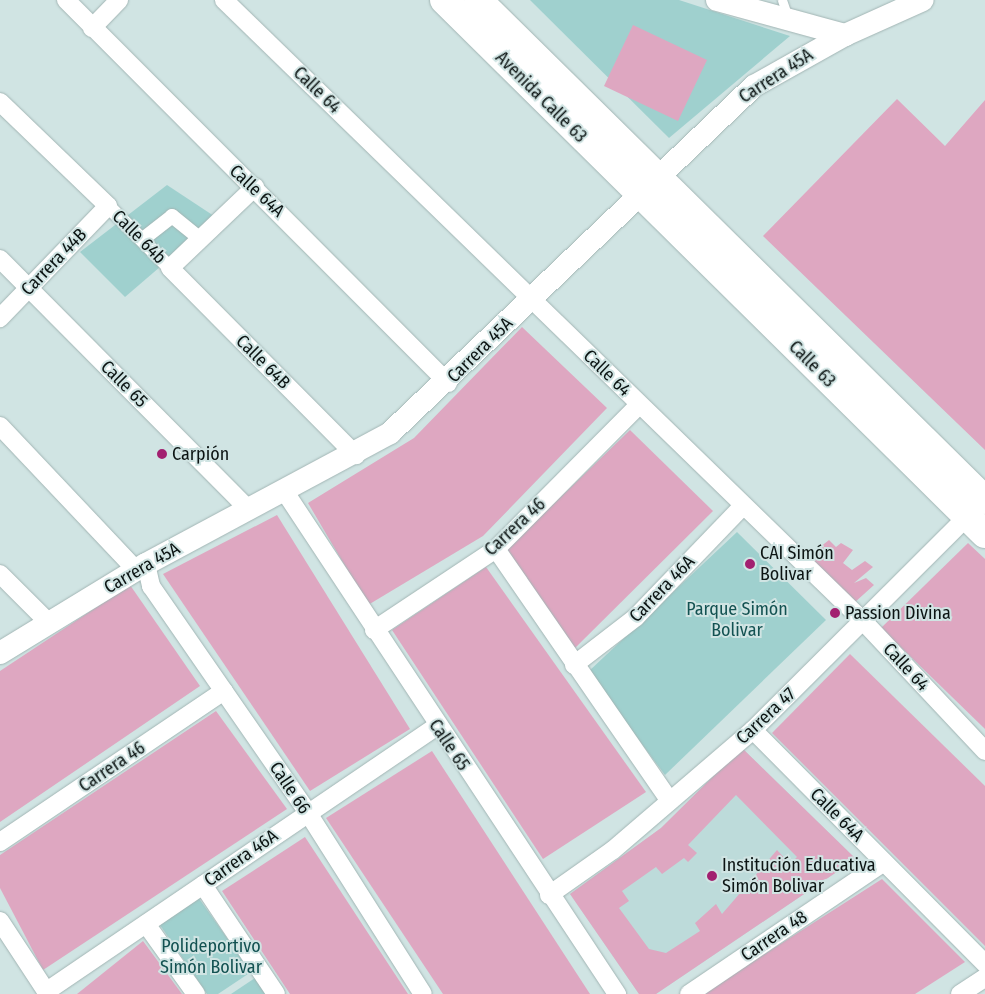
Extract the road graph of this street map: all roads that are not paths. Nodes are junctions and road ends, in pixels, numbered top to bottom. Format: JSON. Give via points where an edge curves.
{"nodes":[{"id":1,"x":66,"y":0,"type":"edge"},
{"id":2,"x":119,"y":0,"type":"edge"},
{"id":3,"x":224,"y":0,"type":"edge"},
{"id":4,"x":444,"y":0,"type":"edge"},
{"id":5,"x":478,"y":0,"type":"edge"},
{"id":6,"x":717,"y":0,"type":"edge"},
{"id":7,"x":782,"y":0,"type":"edge"},
{"id":8,"x":923,"y":0,"type":"edge"},
{"id":9,"x":790,"y":22,"type":"junction"},
{"id":10,"x":92,"y":28,"type":"junction"},
{"id":11,"x":845,"y":35,"type":"junction"},
{"id":12,"x":0,"y":102,"type":"edge"},
{"id":13,"x":648,"y":185,"type":"junction"},
{"id":14,"x":255,"y":187,"type":"junction"},
{"id":15,"x":108,"y":206,"type":"junction"},
{"id":16,"x":143,"y":239,"type":"junction"},
{"id":17,"x":200,"y":239,"type":"junction"},
{"id":18,"x":0,"y":259,"type":"edge"},
{"id":19,"x":170,"y":268,"type":"junction"},
{"id":20,"x":29,"y":288,"type":"junction"},
{"id":21,"x":531,"y":300,"type":"junction"},
{"id":22,"x":0,"y":318,"type":"edge"},
{"id":23,"x":448,"y":382,"type":"junction"},
{"id":24,"x":639,"y":405,"type":"junction"},
{"id":25,"x":0,"y":426,"type":"edge"},
{"id":26,"x":356,"y":455,"type":"junction"},
{"id":27,"x":285,"y":492,"type":"junction"},
{"id":28,"x":743,"y":506,"type":"junction"},
{"id":29,"x":248,"y":509,"type":"junction"},
{"id":30,"x":979,"y":517,"type":"edge"},
{"id":31,"x":496,"y":549,"type":"junction"},
{"id":32,"x":135,"y":571,"type":"junction"},
{"id":33,"x":0,"y":574,"type":"edge"},
{"id":34,"x":151,"y":586,"type":"junction"},
{"id":35,"x":864,"y":622,"type":"junction"},
{"id":36,"x":50,"y":624,"type":"junction"},
{"id":37,"x":374,"y":630,"type":"junction"},
{"id":38,"x":0,"y":653,"type":"edge"},
{"id":39,"x":574,"y":665,"type":"junction"},
{"id":40,"x":224,"y":691,"type":"junction"},
{"id":41,"x":436,"y":726,"type":"junction"},
{"id":42,"x":753,"y":730,"type":"junction"},
{"id":43,"x":985,"y":751,"type":"edge"},
{"id":44,"x":670,"y":802,"type":"junction"},
{"id":45,"x":308,"y":813,"type":"junction"},
{"id":46,"x":0,"y":842,"type":"edge"},
{"id":47,"x":884,"y":862,"type":"junction"},
{"id":48,"x":203,"y":885,"type":"junction"},
{"id":49,"x":549,"y":895,"type":"junction"},
{"id":50,"x":0,"y":921,"type":"edge"},
{"id":51,"x":146,"y":924,"type":"junction"},
{"id":52,"x":985,"y":964,"type":"edge"},
{"id":53,"x":985,"y":978,"type":"edge"},
{"id":54,"x":48,"y":993,"type":"edge"},
{"id":55,"x":196,"y":994,"type":"edge"},
{"id":56,"x":276,"y":994,"type":"edge"},
{"id":57,"x":423,"y":994,"type":"edge"},
{"id":58,"x":617,"y":994,"type":"edge"},
{"id":59,"x":689,"y":994,"type":"edge"},
{"id":60,"x":960,"y":994,"type":"edge"}],
"edges":[{"from":1,"to":10,"type":"street","name":"Calle 64A"},
{"from":2,"to":10,"type":"street"},
{"from":3,"to":21,"type":"street","name":"Calle 64"},
{"from":4,"to":13,"type":"main road","name":"Avenida Calle 63"},
{"from":5,"to":13,"type":"main road","name":"Avenida Calle 63"},
{"from":6,"to":9,"type":"street"},
{"from":7,"to":9,"type":"lane"},
{"from":8,"to":11,"type":"street","name":"Carrera 45A"},
{"from":9,"to":11,"type":"street"},
{"from":10,"to":14,"type":"street","name":"Calle 64A"},
{"from":11,"to":13,"type":"street","name":"Carrera 45A","via":[[754,86]]},
{"from":12,"to":15,"type":"street","name":"Calle 64B"},
{"from":13,"to":21,"type":"street","name":"Carrera 45A"},
{"from":13,"to":30,"type":"main road","name":"Calle 63"},
{"from":14,"to":17,"type":"street"},
{"from":14,"to":23,"type":"street","name":"Calle 64A"},
{"from":15,"to":16,"type":"street","name":"Calle 64b"},
{"from":15,"to":20,"type":"street","name":"Carrera 44B"},
{"from":16,"to":17,"type":"street","via":[[172,216]]},
{"from":16,"to":19,"type":"street","name":"Calle 64b"},
{"from":17,"to":19,"type":"street"},
{"from":18,"to":20,"type":"street","name":"Calle 65"},
{"from":19,"to":26,"type":"street","name":"Calle 64B"},
{"from":20,"to":22,"type":"street","name":"Carrera 44B"},
{"from":20,"to":29,"type":"street","name":"Calle 65"},
{"from":21,"to":23,"type":"street","name":"Carrera 45A"},
{"from":21,"to":24,"type":"street","name":"Calle 64"},
{"from":23,"to":26,"type":"street","name":"Carrera 45A","via":[[390,433]]},
{"from":24,"to":28,"type":"street","name":"Calle 64"},
{"from":24,"to":31,"type":"street","name":"Carrera 46"},
{"from":25,"to":32,"type":"street"},
{"from":26,"to":27,"type":"street","name":"Carrera 45A"},
{"from":27,"to":29,"type":"street","name":"Carrera 45A"},
{"from":27,"to":37,"type":"street","name":"Calle 65"},
{"from":28,"to":35,"type":"street","name":"Calle 64"},
{"from":28,"to":39,"type":"street","name":"Carrera 46A","via":[[636,617]]},
{"from":29,"to":32,"type":"street","name":"Carrera 45A"},
{"from":30,"to":35,"type":"street","name":"Carrera 47"},
{"from":31,"to":37,"type":"street","name":"Carrera 46"},
{"from":31,"to":39,"type":"street"},
{"from":32,"to":34,"type":"street"},
{"from":32,"to":34,"type":"street","name":"Calle 66"},
{"from":32,"to":36,"type":"street","name":"Carrera 45A"},
{"from":33,"to":36,"type":"street"},
{"from":34,"to":40,"type":"street","name":"Calle 66"},
{"from":35,"to":42,"type":"street","name":"Carrera 47"},
{"from":35,"to":43,"type":"street","name":"Calle 64"},
{"from":36,"to":38,"type":"street","name":"Carrera 45A"},
{"from":37,"to":41,"type":"street","name":"Calle 65"},
{"from":39,"to":44,"type":"street"},
{"from":40,"to":45,"type":"street","name":"Calle 66"},
{"from":40,"to":46,"type":"street","name":"Carrera 46"},
{"from":41,"to":45,"type":"street","name":"Carrera 46A"},
{"from":41,"to":49,"type":"street","name":"Calle 65"},
{"from":42,"to":44,"type":"street","name":"Carrera 47"},
{"from":42,"to":47,"type":"street","name":"Calle 64A"},
{"from":44,"to":49,"type":"street","name":"Carrera 47","via":[[613,850]]},
{"from":45,"to":48,"type":"street","name":"Carrera 46A"},
{"from":45,"to":57,"type":"street","name":"Calle 66"},
{"from":47,"to":52,"type":"street","name":"Calle 64A"},
{"from":47,"to":59,"type":"street","name":"Carrera 48"},
{"from":48,"to":51,"type":"street","name":"Carrera 46A"},
{"from":48,"to":56,"type":"street"},
{"from":49,"to":58,"type":"street","name":"Calle 65"},
{"from":50,"to":54,"type":"street"},
{"from":51,"to":54,"type":"street","name":"Carrera 46A"},
{"from":51,"to":55,"type":"street"},
{"from":53,"to":60,"type":"street"}]}
